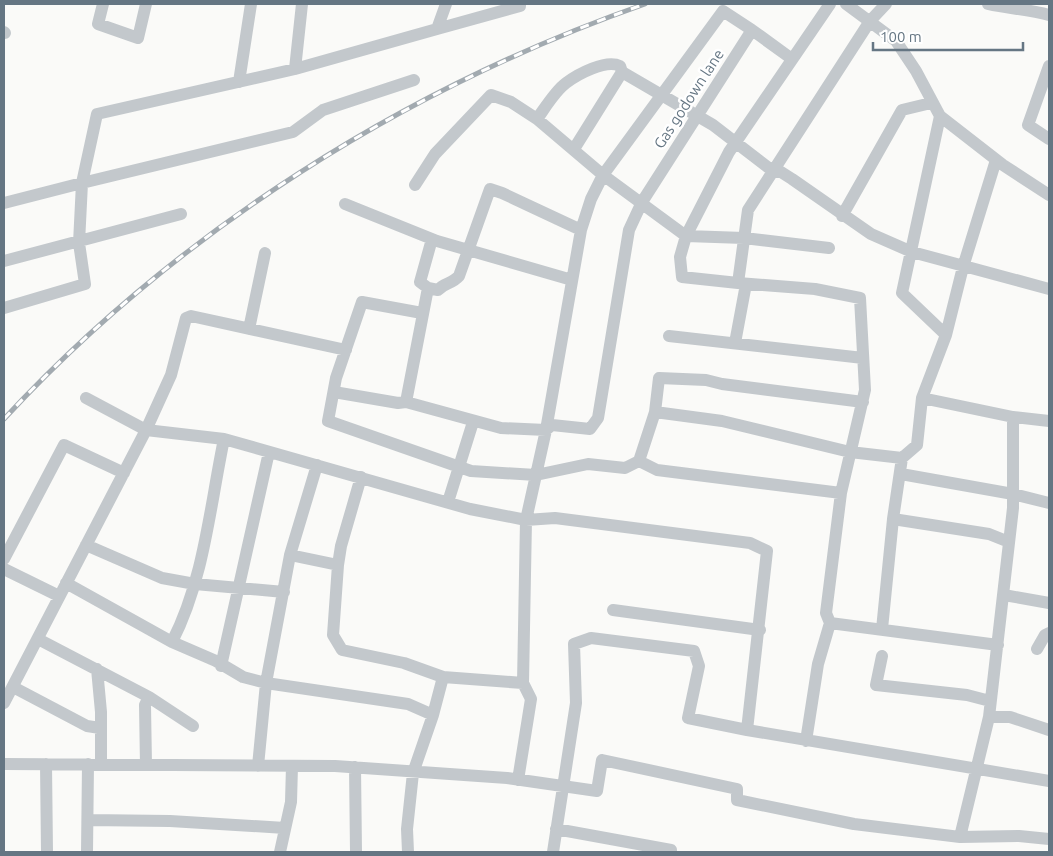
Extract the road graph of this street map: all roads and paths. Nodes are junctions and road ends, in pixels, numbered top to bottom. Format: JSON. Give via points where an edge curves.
{"nodes":[{"id":1,"x":103,"y":4,"type":"edge"},
{"id":2,"x":146,"y":4,"type":"edge"},
{"id":3,"x":251,"y":4,"type":"edge"},
{"id":4,"x":302,"y":4,"type":"edge"},
{"id":5,"x":446,"y":4,"type":"edge"},
{"id":6,"x":520,"y":4,"type":"edge"},
{"id":7,"x":830,"y":4,"type":"edge"},
{"id":8,"x":846,"y":4,"type":"edge"},
{"id":9,"x":886,"y":4,"type":"edge"},
{"id":10,"x":988,"y":4,"type":"edge"},
{"id":11,"x":1049,"y":15,"type":"edge"},
{"id":12,"x":870,"y":21,"type":"junction"},
{"id":13,"x":437,"y":29,"type":"junction"},
{"id":14,"x":752,"y":30,"type":"junction"},
{"id":15,"x":792,"y":59,"type":"junction"},
{"id":16,"x":1049,"y":66,"type":"edge"},
{"id":17,"x":296,"y":69,"type":"junction"},
{"id":18,"x":622,"y":72,"type":"junction"},
{"id":19,"x":414,"y":80,"type":"dead end"},
{"id":20,"x":239,"y":82,"type":"junction"},
{"id":21,"x":662,"y":94,"type":"junction"},
{"id":22,"x":931,"y":103,"type":"junction"},
{"id":23,"x":698,"y":116,"type":"junction"},
{"id":24,"x":940,"y":116,"type":"junction"},
{"id":25,"x":536,"y":120,"type":"junction"},
{"id":26,"x":1049,"y":139,"type":"edge"},
{"id":27,"x":736,"y":142,"type":"junction"},
{"id":28,"x":574,"y":149,"type":"junction"},
{"id":29,"x":996,"y":160,"type":"junction"},
{"id":30,"x":774,"y":172,"type":"junction"},
{"id":31,"x":603,"y":176,"type":"junction"},
{"id":32,"x":82,"y":183,"type":"junction"},
{"id":33,"x":415,"y":185,"type":"dead end"},
{"id":34,"x":1049,"y":195,"type":"edge"},
{"id":35,"x":642,"y":202,"type":"junction"},
{"id":36,"x":4,"y":203,"type":"edge"},
{"id":37,"x":345,"y":204,"type":"dead end"},
{"id":38,"x":181,"y":214,"type":"dead end"},
{"id":39,"x":842,"y":216,"type":"junction"},
{"id":40,"x":581,"y":230,"type":"junction"},
{"id":41,"x":686,"y":236,"type":"junction"},
{"id":42,"x":744,"y":238,"type":"junction"},
{"id":43,"x":432,"y":239,"type":"junction"},
{"id":44,"x":79,"y":243,"type":"junction"},
{"id":45,"x":829,"y":248,"type":"dead end"},
{"id":46,"x":468,"y":252,"type":"junction"},
{"id":47,"x":912,"y":252,"type":"junction"},
{"id":48,"x":265,"y":253,"type":"dead end"},
{"id":49,"x":4,"y":261,"type":"edge"},
{"id":50,"x":963,"y":267,"type":"junction"},
{"id":51,"x":572,"y":280,"type":"junction"},
{"id":52,"x":742,"y":283,"type":"junction"},
{"id":53,"x":428,"y":288,"type":"junction"},
{"id":54,"x":1049,"y":289,"type":"edge"},
{"id":55,"x":4,"y":308,"type":"edge"},
{"id":56,"x":422,"y":313,"type":"junction"},
{"id":57,"x":249,"y":329,"type":"junction"},
{"id":58,"x":946,"y":335,"type":"junction"},
{"id":59,"x":669,"y":336,"type":"dead end"},
{"id":60,"x":736,"y":343,"type":"junction"},
{"id":61,"x":346,"y":350,"type":"junction"},
{"id":62,"x":863,"y":358,"type":"junction"},
{"id":63,"x":334,"y":392,"type":"junction"},
{"id":64,"x":86,"y":398,"type":"dead end"},
{"id":65,"x":922,"y":398,"type":"junction"},
{"id":66,"x":406,"y":402,"type":"junction"},
{"id":67,"x":863,"y":402,"type":"junction"},
{"id":68,"x":655,"y":412,"type":"junction"},
{"id":69,"x":1013,"y":417,"type":"junction"},
{"id":70,"x":1049,"y":420,"type":"edge"},
{"id":71,"x":474,"y":422,"type":"junction"},
{"id":72,"x":146,"y":430,"type":"junction"},
{"id":73,"x":546,"y":430,"type":"junction"},
{"id":74,"x":224,"y":439,"type":"junction"},
{"id":75,"x":269,"y":452,"type":"junction"},
{"id":76,"x":850,"y":452,"type":"junction"},
{"id":77,"x":902,"y":458,"type":"junction"},
{"id":78,"x":639,"y":461,"type":"junction"},
{"id":79,"x":317,"y":465,"type":"junction"},
{"id":80,"x":459,"y":466,"type":"junction"},
{"id":81,"x":124,"y":473,"type":"junction"},
{"id":82,"x":901,"y":474,"type":"junction"},
{"id":83,"x":536,"y":475,"type":"junction"},
{"id":84,"x":361,"y":477,"type":"junction"},
{"id":85,"x":841,"y":493,"type":"junction"},
{"id":86,"x":1013,"y":494,"type":"junction"},
{"id":87,"x":448,"y":502,"type":"junction"},
{"id":88,"x":1049,"y":503,"type":"edge"},
{"id":89,"x":893,"y":519,"type":"junction"},
{"id":90,"x":526,"y":520,"type":"junction"},
{"id":91,"x":1009,"y":542,"type":"junction"},
{"id":92,"x":86,"y":545,"type":"junction"},
{"id":93,"x":290,"y":555,"type":"junction"},
{"id":94,"x":4,"y":559,"type":"edge"},
{"id":95,"x":338,"y":565,"type":"junction"},
{"id":96,"x":4,"y":568,"type":"edge"},
{"id":97,"x":66,"y":583,"type":"junction"},
{"id":98,"x":195,"y":584,"type":"junction"},
{"id":99,"x":238,"y":586,"type":"junction"},
{"id":100,"x":284,"y":592,"type":"junction"},
{"id":101,"x":1004,"y":595,"type":"junction"},
{"id":102,"x":59,"y":596,"type":"junction"},
{"id":103,"x":1049,"y":603,"type":"edge"},
{"id":104,"x":613,"y":610,"type":"dead end"},
{"id":105,"x":830,"y":623,"type":"junction"},
{"id":106,"x":882,"y":629,"type":"junction"},
{"id":107,"x":760,"y":630,"type":"junction"},
{"id":108,"x":1049,"y":633,"type":"edge"},
{"id":109,"x":38,"y":639,"type":"junction"},
{"id":110,"x":172,"y":642,"type":"junction"},
{"id":111,"x":998,"y":645,"type":"junction"},
{"id":112,"x":1037,"y":649,"type":"dead end"},
{"id":113,"x":882,"y":656,"type":"dead end"},
{"id":114,"x":221,"y":666,"type":"junction"},
{"id":115,"x":97,"y":669,"type":"junction"},
{"id":116,"x":443,"y":677,"type":"junction"},
{"id":117,"x":266,"y":683,"type":"junction"},
{"id":118,"x":523,"y":683,"type":"junction"},
{"id":119,"x":13,"y":687,"type":"junction"},
{"id":120,"x":149,"y":696,"type":"junction"},
{"id":121,"x":990,"y":701,"type":"junction"},
{"id":122,"x":4,"y":703,"type":"edge"},
{"id":123,"x":433,"y":715,"type":"junction"},
{"id":124,"x":989,"y":717,"type":"junction"},
{"id":125,"x":193,"y":726,"type":"dead end"},
{"id":126,"x":100,"y":728,"type":"junction"},
{"id":127,"x":747,"y":730,"type":"junction"},
{"id":128,"x":1049,"y":730,"type":"edge"},
{"id":129,"x":806,"y":740,"type":"junction"},
{"id":130,"x":4,"y":764,"type":"edge"},
{"id":131,"x":46,"y":764,"type":"junction"},
{"id":132,"x":88,"y":764,"type":"junction"},
{"id":133,"x":101,"y":765,"type":"junction"},
{"id":134,"x":146,"y":765,"type":"junction"},
{"id":135,"x":258,"y":766,"type":"junction"},
{"id":136,"x":292,"y":766,"type":"junction"},
{"id":137,"x":355,"y":767,"type":"junction"},
{"id":138,"x":976,"y":768,"type":"junction"},
{"id":139,"x":413,"y":773,"type":"junction"},
{"id":140,"x":518,"y":780,"type":"junction"},
{"id":141,"x":1049,"y":781,"type":"edge"},
{"id":142,"x":563,"y":786,"type":"junction"},
{"id":143,"x":88,"y":820,"type":"junction"},
{"id":144,"x":285,"y":828,"type":"junction"},
{"id":145,"x":556,"y":829,"type":"junction"},
{"id":146,"x":960,"y":837,"type":"junction"},
{"id":147,"x":1049,"y":838,"type":"edge"},
{"id":148,"x":671,"y":850,"type":"dead end"},
{"id":149,"x":47,"y":852,"type":"edge"},
{"id":150,"x":87,"y":852,"type":"edge"},
{"id":151,"x":280,"y":852,"type":"edge"},
{"id":152,"x":356,"y":852,"type":"edge"},
{"id":153,"x":408,"y":852,"type":"edge"},
{"id":154,"x":553,"y":852,"type":"edge"}],
"edges":[{"from":1,"to":2,"type":"street","via":[[98,24],[138,38]]},
{"from":3,"to":20,"type":"street"},
{"from":4,"to":17,"type":"street"},
{"from":5,"to":13,"type":"street"},
{"from":6,"to":13,"type":"street"},
{"from":7,"to":15,"type":"street"},
{"from":8,"to":12,"type":"street"},
{"from":9,"to":12,"type":"street"},
{"from":10,"to":11,"type":"street","via":[[1030,9]]},
{"from":12,"to":22,"type":"street","via":[[896,41],[916,71]]},
{"from":12,"to":30,"type":"street"},
{"from":13,"to":17,"type":"street"},
{"from":14,"to":15,"type":"street"},
{"from":14,"to":21,"type":"street","via":[[723,10]]},
{"from":14,"to":23,"type":"street","name":"Gas godown lane"},
{"from":15,"to":27,"type":"street"},
{"from":16,"to":26,"type":"street","via":[[1028,125]]},
{"from":17,"to":20,"type":"street"},
{"from":18,"to":21,"type":"street"},
{"from":18,"to":25,"type":"street","via":[[620,66],[612,63],[565,84]]},
{"from":18,"to":28,"type":"street"},
{"from":19,"to":32,"type":"street","via":[[323,110],[293,132]]},
{"from":20,"to":32,"type":"street","via":[[97,114]]},
{"from":21,"to":23,"type":"street"},
{"from":21,"to":31,"type":"street"},
{"from":22,"to":24,"type":"street"},
{"from":22,"to":39,"type":"street","via":[[902,110]]},
{"from":23,"to":27,"type":"street"},
{"from":23,"to":35,"type":"street","name":"Gas godown lane"},
{"from":24,"to":29,"type":"street"},
{"from":24,"to":47,"type":"street"},
{"from":25,"to":28,"type":"street"},
{"from":25,"to":33,"type":"street","via":[[512,102],[491,95],[435,154]]},
{"from":27,"to":30,"type":"street"},
{"from":27,"to":41,"type":"street"},
{"from":28,"to":31,"type":"street"},
{"from":29,"to":34,"type":"street"},
{"from":29,"to":50,"type":"street"},
{"from":30,"to":39,"type":"street","via":[[781,172],[792,179]]},
{"from":30,"to":42,"type":"street","via":[[748,210]]},
{"from":31,"to":35,"type":"street"},
{"from":31,"to":40,"type":"street"},
{"from":32,"to":36,"type":"street"},
{"from":32,"to":44,"type":"street"},
{"from":35,"to":41,"type":"street"},
{"from":35,"to":73,"type":"street","name":"Gas godown lane","via":[[629,230],[598,418],[590,429],[552,425]]},
{"from":37,"to":43,"type":"street"},
{"from":38,"to":44,"type":"street"},
{"from":39,"to":47,"type":"street","via":[[871,234]]},
{"from":40,"to":46,"type":"street","via":[[490,189]]},
{"from":40,"to":51,"type":"street"},
{"from":41,"to":42,"type":"street"},
{"from":41,"to":52,"type":"street","via":[[680,257],[682,277]]},
{"from":42,"to":45,"type":"street"},
{"from":42,"to":52,"type":"street"},
{"from":43,"to":46,"type":"street"},
{"from":43,"to":53,"type":"street","via":[[420,282]]},
{"from":44,"to":49,"type":"street"},
{"from":44,"to":55,"type":"street","via":[[85,284]]},
{"from":46,"to":51,"type":"street"},
{"from":46,"to":53,"type":"street","via":[[453,282],[438,290]]},
{"from":47,"to":50,"type":"street"},
{"from":47,"to":58,"type":"street","via":[[902,293]]},
{"from":48,"to":57,"type":"street"},
{"from":50,"to":54,"type":"street"},
{"from":50,"to":58,"type":"street"},
{"from":51,"to":73,"type":"street"},
{"from":52,"to":60,"type":"street"},
{"from":52,"to":62,"type":"street","via":[[815,289],[860,298]]},
{"from":53,"to":56,"type":"street"},
{"from":56,"to":61,"type":"street","via":[[362,302]]},
{"from":56,"to":66,"type":"street"},
{"from":57,"to":61,"type":"street"},
{"from":57,"to":72,"type":"street","via":[[191,316],[186,318],[172,375]]},
{"from":58,"to":65,"type":"street"},
{"from":59,"to":60,"type":"street"},
{"from":60,"to":62,"type":"street"},
{"from":61,"to":63,"type":"street"},
{"from":62,"to":67,"type":"street"},
{"from":63,"to":66,"type":"street"},
{"from":63,"to":80,"type":"street","via":[[328,421]]},
{"from":64,"to":72,"type":"street"},
{"from":65,"to":69,"type":"street"},
{"from":65,"to":77,"type":"street","via":[[917,445]]},
{"from":66,"to":71,"type":"street"},
{"from":67,"to":68,"type":"street","via":[[706,380],[660,378]]},
{"from":67,"to":76,"type":"street"},
{"from":68,"to":76,"type":"street","via":[[722,421]]},
{"from":68,"to":78,"type":"street"},
{"from":69,"to":70,"type":"street"},
{"from":69,"to":86,"type":"street"},
{"from":71,"to":73,"type":"street","via":[[501,428]]},
{"from":71,"to":80,"type":"street"},
{"from":72,"to":74,"type":"street"},
{"from":72,"to":81,"type":"street"},
{"from":73,"to":83,"type":"street"},
{"from":74,"to":75,"type":"street"},
{"from":74,"to":98,"type":"street"},
{"from":75,"to":79,"type":"street"},
{"from":75,"to":99,"type":"street"},
{"from":76,"to":77,"type":"street"},
{"from":76,"to":85,"type":"street"},
{"from":77,"to":82,"type":"street"},
{"from":78,"to":83,"type":"street","via":[[625,468],[588,464]]},
{"from":78,"to":85,"type":"street","via":[[657,470]]},
{"from":79,"to":84,"type":"street"},
{"from":79,"to":93,"type":"street"},
{"from":80,"to":83,"type":"street","via":[[471,470]]},
{"from":80,"to":87,"type":"street"},
{"from":81,"to":92,"type":"street"},
{"from":81,"to":94,"type":"street","via":[[64,445]]},
{"from":82,"to":86,"type":"street"},
{"from":82,"to":89,"type":"street"},
{"from":83,"to":90,"type":"street"},
{"from":84,"to":87,"type":"street"},
{"from":84,"to":95,"type":"street"},
{"from":85,"to":105,"type":"street","via":[[826,613]]},
{"from":86,"to":88,"type":"street"},
{"from":86,"to":91,"type":"street"},
{"from":87,"to":90,"type":"street"},
{"from":89,"to":91,"type":"street","via":[[989,534]]},
{"from":89,"to":106,"type":"street"},
{"from":90,"to":107,"type":"street","via":[[555,518],[750,543],[767,551]]},
{"from":90,"to":118,"type":"street"},
{"from":91,"to":101,"type":"street"},
{"from":92,"to":97,"type":"street"},
{"from":92,"to":98,"type":"street","via":[[162,578]]},
{"from":93,"to":95,"type":"street"},
{"from":93,"to":100,"type":"street"},
{"from":95,"to":116,"type":"street","via":[[333,635],[342,650],[404,663]]},
{"from":96,"to":102,"type":"street"},
{"from":97,"to":102,"type":"street"},
{"from":97,"to":110,"type":"street"},
{"from":98,"to":99,"type":"street"},
{"from":98,"to":110,"type":"street","via":[[186,615]]},
{"from":99,"to":100,"type":"street"},
{"from":99,"to":114,"type":"street"},
{"from":100,"to":117,"type":"street"},
{"from":101,"to":103,"type":"street"},
{"from":101,"to":111,"type":"street"},
{"from":102,"to":109,"type":"street"},
{"from":104,"to":107,"type":"street"},
{"from":105,"to":106,"type":"street"},
{"from":105,"to":129,"type":"street","via":[[818,664]]},
{"from":106,"to":111,"type":"street"},
{"from":107,"to":127,"type":"street"},
{"from":108,"to":112,"type":"street"},
{"from":109,"to":115,"type":"street"},
{"from":109,"to":119,"type":"street"},
{"from":110,"to":114,"type":"street"},
{"from":111,"to":121,"type":"street"},
{"from":113,"to":121,"type":"street","via":[[876,685],[967,695]]},
{"from":114,"to":117,"type":"street","via":[[243,677]]},
{"from":115,"to":120,"type":"street"},
{"from":115,"to":126,"type":"street"},
{"from":116,"to":118,"type":"street"},
{"from":116,"to":123,"type":"street"},
{"from":117,"to":123,"type":"street","via":[[408,704]]},
{"from":117,"to":135,"type":"street"},
{"from":118,"to":140,"type":"street","via":[[531,699]]},
{"from":119,"to":122,"type":"street"},
{"from":119,"to":126,"type":"street","via":[[88,726]]},
{"from":120,"to":125,"type":"street"},
{"from":120,"to":134,"type":"street","via":[[145,705]]},
{"from":121,"to":124,"type":"street"},
{"from":123,"to":139,"type":"street"},
{"from":124,"to":128,"type":"street","via":[[1010,717]]},
{"from":124,"to":138,"type":"street"},
{"from":126,"to":133,"type":"street"},
{"from":127,"to":129,"type":"street"},
{"from":127,"to":142,"type":"street","via":[[688,718],[699,666],[694,651],[591,638],[574,644],[576,703]]},
{"from":129,"to":138,"type":"street"},
{"from":130,"to":131,"type":"street"},
{"from":131,"to":132,"type":"street"},
{"from":131,"to":149,"type":"street"},
{"from":132,"to":133,"type":"street"},
{"from":132,"to":143,"type":"street"},
{"from":133,"to":134,"type":"street"},
{"from":134,"to":135,"type":"street"},
{"from":135,"to":136,"type":"street"},
{"from":136,"to":137,"type":"street"},
{"from":136,"to":144,"type":"street","via":[[291,802]]},
{"from":137,"to":139,"type":"street"},
{"from":137,"to":152,"type":"street"},
{"from":138,"to":141,"type":"street"},
{"from":138,"to":146,"type":"street"},
{"from":139,"to":140,"type":"street"},
{"from":139,"to":153,"type":"street","via":[[407,828]]},
{"from":140,"to":142,"type":"street"},
{"from":142,"to":145,"type":"street"},
{"from":142,"to":146,"type":"street","via":[[597,792],[602,760],[737,789],[737,800],[777,809],[854,824]]},
{"from":143,"to":144,"type":"street"},
{"from":143,"to":150,"type":"street"},
{"from":144,"to":151,"type":"street"},
{"from":145,"to":148,"type":"street"},
{"from":145,"to":154,"type":"street"},
{"from":146,"to":147,"type":"street"}]}
